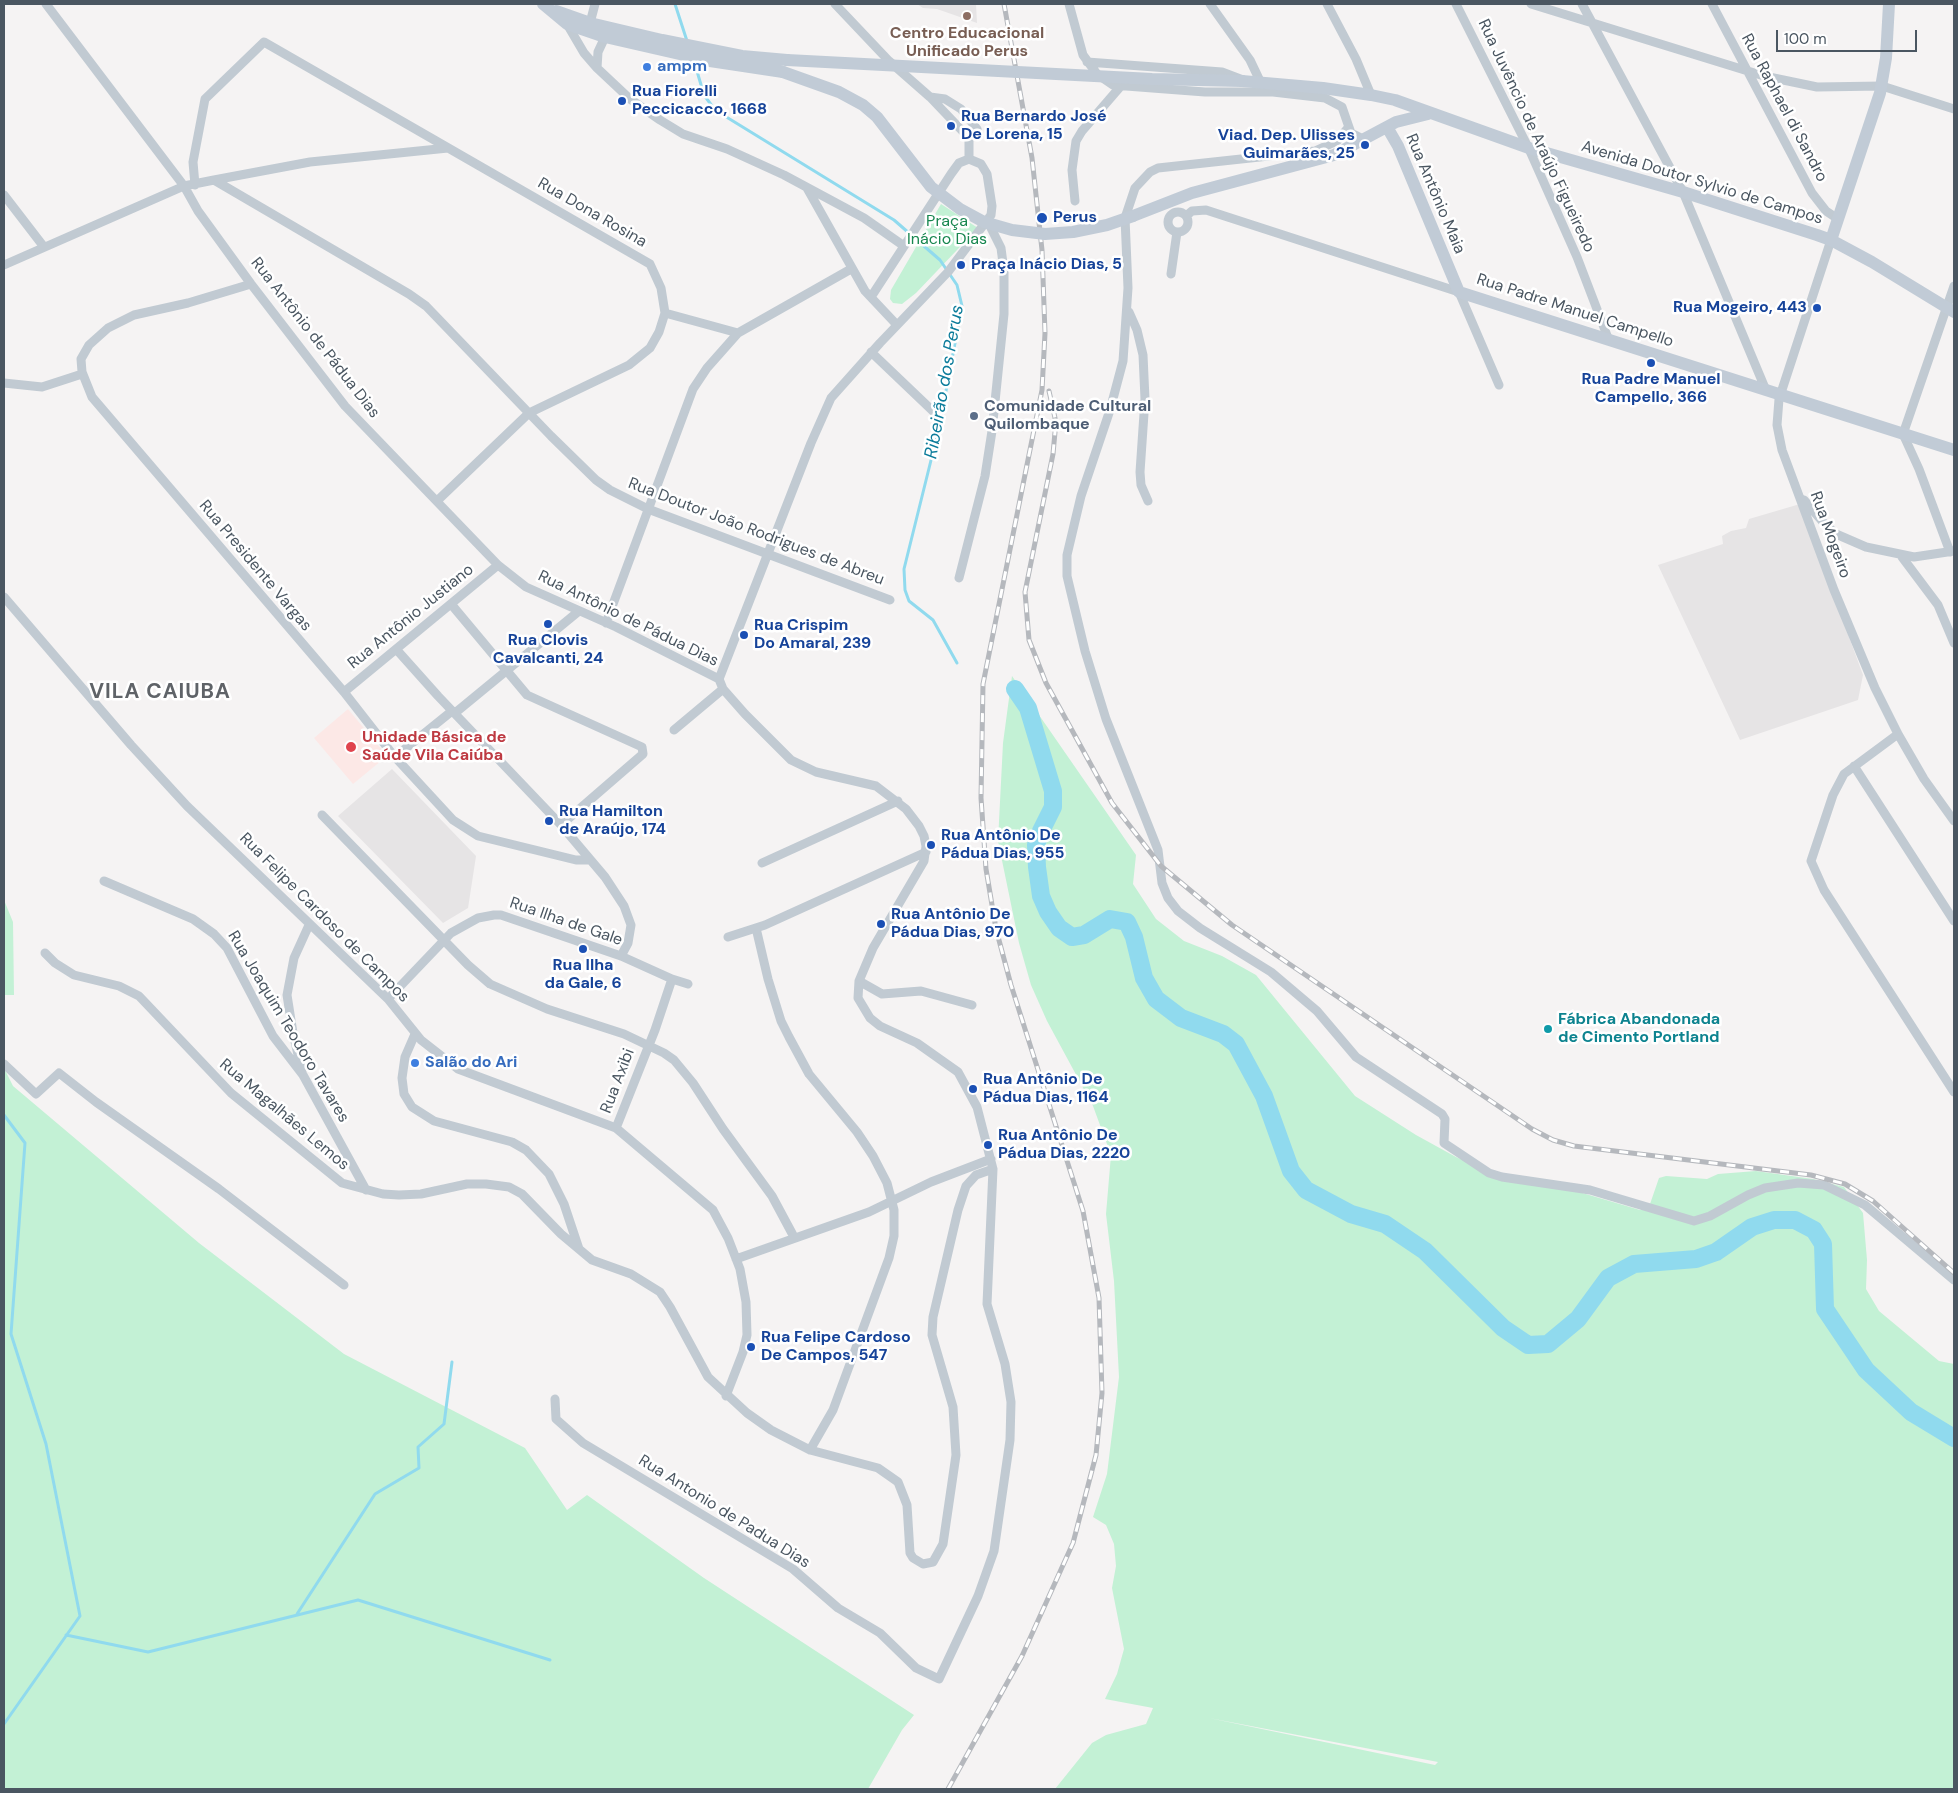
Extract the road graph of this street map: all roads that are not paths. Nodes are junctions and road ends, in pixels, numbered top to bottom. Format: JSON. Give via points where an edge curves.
{"nodes":[{"id":1,"x":46,"y":4,"type":"edge"},
{"id":2,"x":595,"y":4,"type":"edge"},
{"id":3,"x":835,"y":4,"type":"edge"},
{"id":4,"x":1069,"y":4,"type":"edge"},
{"id":5,"x":1210,"y":4,"type":"edge"},
{"id":6,"x":1327,"y":4,"type":"edge"},
{"id":7,"x":1456,"y":4,"type":"edge"},
{"id":8,"x":1532,"y":4,"type":"edge"},
{"id":9,"x":1582,"y":4,"type":"edge"},
{"id":10,"x":1712,"y":4,"type":"edge"},
{"id":11,"x":1889,"y":4,"type":"edge"},
{"id":12,"x":546,"y":6,"type":"edge"},
{"id":13,"x":1592,"y":22,"type":"junction"},
{"id":14,"x":567,"y":24,"type":"junction"},
{"id":15,"x":590,"y":27,"type":"junction"},
{"id":16,"x":605,"y":36,"type":"junction"},
{"id":17,"x":678,"y":49,"type":"junction"},
{"id":18,"x":1087,"y":62,"type":"junction"},
{"id":19,"x":785,"y":66,"type":"junction"},
{"id":20,"x":894,"y":66,"type":"junction"},
{"id":21,"x":597,"y":68,"type":"junction"},
{"id":22,"x":1748,"y":72,"type":"junction"},
{"id":23,"x":1244,"y":81,"type":"junction"},
{"id":24,"x":1260,"y":81,"type":"junction"},
{"id":25,"x":1882,"y":86,"type":"junction"},
{"id":26,"x":1120,"y":87,"type":"junction"},
{"id":27,"x":1371,"y":94,"type":"junction"},
{"id":28,"x":930,"y":97,"type":"junction"},
{"id":29,"x":1954,"y":109,"type":"edge"},
{"id":30,"x":1428,"y":114,"type":"junction"},
{"id":31,"x":1387,"y":127,"type":"junction"},
{"id":32,"x":1348,"y":128,"type":"junction"},
{"id":33,"x":970,"y":138,"type":"junction"},
{"id":34,"x":1364,"y":139,"type":"junction"},
{"id":35,"x":449,"y":148,"type":"junction"},
{"id":36,"x":1528,"y":148,"type":"junction"},
{"id":37,"x":969,"y":159,"type":"junction"},
{"id":38,"x":214,"y":180,"type":"junction"},
{"id":39,"x":195,"y":185,"type":"junction"},
{"id":40,"x":184,"y":186,"type":"junction"},
{"id":41,"x":807,"y":188,"type":"junction"},
{"id":42,"x":1683,"y":192,"type":"junction"},
{"id":43,"x":4,"y":195,"type":"edge"},
{"id":44,"x":1075,"y":201,"type":"dead end"},
{"id":45,"x":1186,"y":216,"type":"junction"},
{"id":46,"x":1838,"y":219,"type":"junction"},
{"id":47,"x":987,"y":221,"type":"junction"},
{"id":48,"x":1177,"y":232,"type":"junction"},
{"id":49,"x":1831,"y":240,"type":"junction"},
{"id":50,"x":905,"y":245,"type":"junction"},
{"id":51,"x":44,"y":247,"type":"junction"},
{"id":52,"x":4,"y":265,"type":"edge"},
{"id":53,"x":851,"y":269,"type":"junction"},
{"id":54,"x":1171,"y":274,"type":"dead end"},
{"id":55,"x":251,"y":284,"type":"junction"},
{"id":56,"x":1954,"y":286,"type":"edge"},
{"id":57,"x":1459,"y":292,"type":"junction"},
{"id":58,"x":871,"y":297,"type":"junction"},
{"id":59,"x":1127,"y":309,"type":"junction"},
{"id":60,"x":1950,"y":309,"type":"edge"},
{"id":61,"x":665,"y":313,"type":"junction"},
{"id":62,"x":897,"y":325,"type":"junction"},
{"id":63,"x":738,"y":333,"type":"junction"},
{"id":64,"x":1608,"y":338,"type":"junction"},
{"id":65,"x":871,"y":352,"type":"junction"},
{"id":66,"x":82,"y":374,"type":"junction"},
{"id":67,"x":4,"y":383,"type":"edge"},
{"id":68,"x":1499,"y":385,"type":"dead end"},
{"id":69,"x":1765,"y":388,"type":"junction"},
{"id":70,"x":1780,"y":393,"type":"junction"},
{"id":71,"x":529,"y":413,"type":"junction"},
{"id":72,"x":936,"y":414,"type":"dead end"},
{"id":73,"x":1903,"y":434,"type":"junction"},
{"id":74,"x":1954,"y":450,"type":"edge"},
{"id":75,"x":1800,"y":494,"type":"junction"},
{"id":76,"x":438,"y":500,"type":"junction"},
{"id":77,"x":1148,"y":501,"type":"dead end"},
{"id":78,"x":648,"y":509,"type":"junction"},
{"id":79,"x":1952,"y":551,"type":"edge"},
{"id":80,"x":768,"y":554,"type":"junction"},
{"id":81,"x":1902,"y":556,"type":"junction"},
{"id":82,"x":498,"y":565,"type":"junction"},
{"id":83,"x":959,"y":578,"type":"dead end"},
{"id":84,"x":4,"y":597,"type":"edge"},
{"id":85,"x":890,"y":600,"type":"dead end"},
{"id":86,"x":451,"y":604,"type":"junction"},
{"id":87,"x":579,"y":611,"type":"junction"},
{"id":88,"x":606,"y":622,"type":"junction"},
{"id":89,"x":1954,"y":643,"type":"edge"},
{"id":90,"x":396,"y":649,"type":"junction"},
{"id":91,"x":506,"y":672,"type":"junction"},
{"id":92,"x":718,"y":679,"type":"junction"},
{"id":93,"x":724,"y":689,"type":"junction"},
{"id":94,"x":344,"y":692,"type":"junction"},
{"id":95,"x":453,"y":712,"type":"junction"},
{"id":96,"x":674,"y":730,"type":"dead end"},
{"id":97,"x":1898,"y":734,"type":"junction"},
{"id":98,"x":395,"y":757,"type":"junction"},
{"id":99,"x":1854,"y":766,"type":"junction"},
{"id":100,"x":898,"y":802,"type":"junction"},
{"id":101,"x":322,"y":814,"type":"dead end"},
{"id":102,"x":1954,"y":821,"type":"edge"},
{"id":103,"x":560,"y":824,"type":"junction"},
{"id":104,"x":926,"y":852,"type":"junction"},
{"id":105,"x":589,"y":860,"type":"junction"},
{"id":106,"x":762,"y":863,"type":"dead end"},
{"id":107,"x":104,"y":881,"type":"dead end"},
{"id":108,"x":1954,"y":920,"type":"edge"},
{"id":109,"x":309,"y":925,"type":"junction"},
{"id":110,"x":756,"y":928,"type":"junction"},
{"id":111,"x":728,"y":937,"type":"dead end"},
{"id":112,"x":443,"y":940,"type":"junction"},
{"id":113,"x":45,"y":953,"type":"dead end"},
{"id":114,"x":621,"y":956,"type":"junction"},
{"id":115,"x":672,"y":979,"type":"junction"},
{"id":116,"x":859,"y":981,"type":"junction"},
{"id":117,"x":688,"y":984,"type":"dead end"},
{"id":118,"x":388,"y":999,"type":"junction"},
{"id":119,"x":972,"y":1005,"type":"dead end"},
{"id":120,"x":414,"y":1034,"type":"junction"},
{"id":121,"x":648,"y":1045,"type":"junction"},
{"id":122,"x":4,"y":1064,"type":"edge"},
{"id":123,"x":303,"y":1075,"type":"junction"},
{"id":124,"x":1954,"y":1092,"type":"edge"},
{"id":125,"x":616,"y":1128,"type":"junction"},
{"id":126,"x":992,"y":1164,"type":"junction"},
{"id":127,"x":366,"y":1190,"type":"junction"},
{"id":128,"x":892,"y":1201,"type":"junction"},
{"id":129,"x":794,"y":1237,"type":"junction"},
{"id":130,"x":579,"y":1250,"type":"junction"},
{"id":131,"x":736,"y":1259,"type":"junction"},
{"id":132,"x":1954,"y":1280,"type":"edge"},
{"id":133,"x":344,"y":1285,"type":"dead end"},
{"id":134,"x":726,"y":1396,"type":"junction"},
{"id":135,"x":555,"y":1399,"type":"dead end"},
{"id":136,"x":810,"y":1450,"type":"junction"}],
"edges":[{"from":1,"to":40,"type":"street","name":"Rua Antônio de Pádua Dias"},
{"from":2,"to":15,"type":"street"},
{"from":3,"to":20,"type":"street"},
{"from":4,"to":18,"type":"street"},
{"from":5,"to":24,"type":"street","via":[[1250,60]]},
{"from":6,"to":27,"type":"street"},
{"from":7,"to":36,"type":"street","name":"Rua Juvêncio de Araújo Figueiredo"},
{"from":8,"to":13,"type":"street"},
{"from":9,"to":13,"type":"street"},
{"from":10,"to":22,"type":"street","name":"Rua Raphael di Sandro"},
{"from":11,"to":25,"type":"main road"},
{"from":12,"to":14,"type":"main road"},
{"from":12,"to":15,"type":"main road"},
{"from":13,"to":22,"type":"street"},
{"from":13,"to":42,"type":"street"},
{"from":14,"to":15,"type":"main road"},
{"from":14,"to":21,"type":"street"},
{"from":15,"to":16,"type":"main road"},
{"from":15,"to":17,"type":"main road"},
{"from":16,"to":17,"type":"main road"},
{"from":16,"to":21,"type":"street","via":[[598,52]]},
{"from":17,"to":19,"type":"main road","via":[[742,56]]},
{"from":18,"to":23,"type":"street","name":"Avenida Doutor Sylvio de Campos","via":[[1222,72]]},
{"from":18,"to":26,"type":"street","via":[[1105,81]]},
{"from":19,"to":20,"type":"main road","bridge":true},
{"from":19,"to":34,"type":"main road","bridge":true,"via":[[863,105],[877,117],[931,187],[960,209],[993,225],[1036,234],[1068,233],[1107,225],[1192,193],[1331,155]]},
{"from":20,"to":23,"type":"main road","bridge":true},
{"from":20,"to":28,"type":"street"},
{"from":21,"to":41,"type":"street","via":[[630,99],[660,120],[690,137],[756,160]]},
{"from":22,"to":25,"type":"street","via":[[1802,85]]},
{"from":22,"to":46,"type":"street","name":"Rua Raphael di Sandro","via":[[1812,193],[1826,211]]},
{"from":23,"to":24,"type":"main road","name":"Avenida Doutor Sylvio de Campos"},
{"from":24,"to":27,"type":"main road","name":"Avenida Doutor Sylvio de Campos"},
{"from":25,"to":29,"type":"street"},
{"from":25,"to":46,"type":"main road"},
{"from":26,"to":32,"type":"street","via":[[1274,92],[1325,98],[1342,107]]},
{"from":26,"to":44,"type":"street","via":[[1076,141],[1073,155]]},
{"from":27,"to":30,"type":"main road","name":"Avenida Doutor Sylvio de Campos"},
{"from":28,"to":33,"type":"street"},
{"from":28,"to":33,"type":"street","via":[[945,99],[961,110],[977,129]]},
{"from":30,"to":31,"type":"main road"},
{"from":30,"to":36,"type":"main road","name":"Avenida Doutor Sylvio de Campos"},
{"from":31,"to":34,"type":"main road"},
{"from":31,"to":57,"type":"main road","name":"Rua Antônio Maia"},
{"from":32,"to":34,"type":"street","via":[[1354,136]]},
{"from":32,"to":59,"type":"street","via":[[1337,141],[1315,151],[1178,165],[1150,172],[1135,188],[1125,218]]},
{"from":33,"to":37,"type":"street"},
{"from":35,"to":38,"type":"street","via":[[310,162]]},
{"from":35,"to":39,"type":"street","name":"Rua Dona Rosina","via":[[264,42],[205,100],[193,162]]},
{"from":35,"to":61,"type":"street","name":"Rua Dona Rosina","via":[[650,264],[658,278]]},
{"from":36,"to":42,"type":"main road","name":"Avenida Doutor Sylvio de Campos"},
{"from":36,"to":64,"type":"street","name":"Rua Juvêncio de Araújo Figueiredo","via":[[1577,257]]},
{"from":37,"to":47,"type":"street","via":[[984,168],[990,184],[993,208]]},
{"from":37,"to":50,"type":"street","via":[[959,163]]},
{"from":38,"to":39,"type":"street"},
{"from":38,"to":71,"type":"street","name":"Rua Doutor João Rodrigues de Abreu","via":[[426,306]]},
{"from":39,"to":40,"type":"street"},
{"from":40,"to":51,"type":"street"},
{"from":40,"to":55,"type":"street","name":"Rua Antônio de Pádua Dias","via":[[196,209]]},
{"from":41,"to":50,"type":"street","via":[[864,218]]},
{"from":41,"to":53,"type":"street"},
{"from":42,"to":49,"type":"main road","name":"Avenida Doutor Sylvio de Campos"},
{"from":42,"to":69,"type":"street"},
{"from":43,"to":51,"type":"street"},
{"from":45,"to":48,"type":"street","via":[[1188,225],[1184,231]]},
{"from":45,"to":48,"type":"street","via":[[1180,212],[1170,216],[1169,226]]},
{"from":45,"to":57,"type":"street","name":"Rua Padre Manuel Campello","via":[[1192,211],[1206,210]]},
{"from":46,"to":49,"type":"main road"},
{"from":47,"to":62,"type":"street","via":[[938,283]]},
{"from":47,"to":83,"type":"street","via":[[1001,248],[1004,314],[985,476]]},
{"from":48,"to":54,"type":"street"},
{"from":49,"to":60,"type":"main road","name":"Avenida Doutor Sylvio de Campos"},
{"from":49,"to":70,"type":"street","name":"Rua Mogeiro"},
{"from":50,"to":58,"type":"street"},
{"from":51,"to":52,"type":"street"},
{"from":53,"to":58,"type":"street"},
{"from":53,"to":63,"type":"street"},
{"from":55,"to":66,"type":"street","via":[[119,321],[89,345],[81,360]]},
{"from":55,"to":76,"type":"street","name":"Rua Antônio de Pádua Dias","via":[[345,406]]},
{"from":56,"to":60,"type":"street"},
{"from":57,"to":64,"type":"main road","name":"Rua Padre Manuel Campello"},
{"from":57,"to":68,"type":"street","name":"Rua Antônio Maia"},
{"from":58,"to":62,"type":"street"},
{"from":59,"to":77,"type":"street","via":[[1137,330],[1143,355],[1145,398],[1140,472]]},
{"from":59,"to":132,"type":"street","via":[[1123,361],[1080,496],[1067,555],[1067,576],[1084,651],[1106,719],[1158,850],[1162,883],[1178,911],[1270,972],[1317,1011],[1356,1057],[1442,1114],[1445,1119],[1444,1143],[1489,1173],[1590,1190],[1694,1221],[1765,1188],[1798,1183],[1824,1185],[1864,1205]]},
{"from":60,"to":73,"type":"street"},
{"from":61,"to":63,"type":"street"},
{"from":61,"to":71,"type":"street","via":[[650,348],[637,359]]},
{"from":62,"to":65,"type":"street"},
{"from":63,"to":78,"type":"street","via":[[693,389]]},
{"from":64,"to":69,"type":"main road","name":"Rua Padre Manuel Campello"},
{"from":65,"to":72,"type":"street"},
{"from":65,"to":80,"type":"street","via":[[827,405]]},
{"from":66,"to":67,"type":"street","via":[[42,387]]},
{"from":66,"to":94,"type":"street","name":"Rua Presidente Vargas","via":[[97,404]]},
{"from":69,"to":70,"type":"main road","name":"Rua Padre Manuel Campello"},
{"from":70,"to":73,"type":"main road","name":"Rua Padre Manuel Campello"},
{"from":70,"to":75,"type":"street","name":"Rua Mogeiro","via":[[1777,425],[1782,450]]},
{"from":71,"to":76,"type":"street"},
{"from":71,"to":78,"type":"street","name":"Rua Doutor João Rodrigues de Abreu","via":[[596,480],[621,497]]},
{"from":73,"to":74,"type":"main road","name":"Rua Padre Manuel Campello"},
{"from":73,"to":79,"type":"street"},
{"from":75,"to":81,"type":"street","via":[[1836,534],[1866,547]]},
{"from":75,"to":97,"type":"street","name":"Rua Mogeiro","via":[[1834,590]]},
{"from":76,"to":82,"type":"street","name":"Rua Antônio de Pádua Dias"},
{"from":78,"to":80,"type":"street","name":"Rua Doutor João Rodrigues de Abreu"},
{"from":78,"to":88,"type":"street"},
{"from":79,"to":81,"type":"street","via":[[1924,557]]},
{"from":80,"to":85,"type":"street","name":"Rua Doutor João Rodrigues de Abreu"},
{"from":80,"to":92,"type":"street"},
{"from":81,"to":89,"type":"street","via":[[1938,605]]},
{"from":82,"to":86,"type":"street","name":"Rua Antônio Justiano"},
{"from":82,"to":87,"type":"street","name":"Rua Antônio de Pádua Dias","via":[[526,587]]},
{"from":84,"to":109,"type":"street","name":"Rua Felipe Cardoso de Campos","via":[[187,806]]},
{"from":86,"to":90,"type":"street","name":"Rua Antônio Justiano"},
{"from":86,"to":91,"type":"street"},
{"from":87,"to":88,"type":"street","name":"Rua Antônio de Pádua Dias"},
{"from":87,"to":91,"type":"street"},
{"from":88,"to":92,"type":"street","name":"Rua Antônio de Pádua Dias"},
{"from":90,"to":94,"type":"street","name":"Rua Antônio Justiano"},
{"from":90,"to":95,"type":"street"},
{"from":91,"to":95,"type":"street"},
{"from":91,"to":103,"type":"street","via":[[532,698],[642,747],[643,754]]},
{"from":92,"to":93,"type":"street","name":"Rua Antônio de Pádua Dias"},
{"from":93,"to":96,"type":"street"},
{"from":93,"to":100,"type":"street","name":"Rua Antônio de Pádua Dias","via":[[770,741],[792,760],[816,772],[868,783]]},
{"from":94,"to":98,"type":"street","name":"Rua Presidente Vargas"},
{"from":95,"to":98,"type":"street"},
{"from":95,"to":103,"type":"street"},
{"from":97,"to":99,"type":"street"},
{"from":97,"to":102,"type":"street","name":"Rua Mogeiro","via":[[1924,780]]},
{"from":98,"to":105,"type":"street","name":"Rua Presidente Vargas","via":[[447,814],[471,833],[526,849]]},
{"from":99,"to":108,"type":"street"},
{"from":99,"to":124,"type":"street","via":[[1839,782],[1811,861],[1824,890]]},
{"from":100,"to":104,"type":"street","name":"Rua Antônio de Pádua Dias","via":[[920,826]]},
{"from":100,"to":106,"type":"street"},
{"from":101,"to":112,"type":"street"},
{"from":103,"to":105,"type":"street"},
{"from":104,"to":110,"type":"street"},
{"from":104,"to":116,"type":"street","via":[[920,870],[873,948]]},
{"from":105,"to":114,"type":"street","via":[[624,906],[631,925],[628,943]]},
{"from":107,"to":123,"type":"street","name":"Rua Joaquim Teodoro Tavares","via":[[186,915],[214,934],[238,967],[273,1036]]},
{"from":109,"to":118,"type":"street","name":"Rua Felipe Cardoso de Campos"},
{"from":109,"to":123,"type":"street","via":[[294,958],[288,995]]},
{"from":110,"to":111,"type":"street"},
{"from":110,"to":128,"type":"street","via":[[781,1021],[809,1074],[873,1156]]},
{"from":112,"to":114,"type":"street","name":"Rua Ilha de Gale","via":[[478,918],[501,915]]},
{"from":112,"to":118,"type":"street","name":"Rua Ilha de Gale"},
{"from":112,"to":121,"type":"street","via":[[497,989]]},
{"from":113,"to":127,"type":"street","name":"Rua Magalhães Lemos","via":[[74,975],[119,986],[139,996],[241,1102],[339,1181]]},
{"from":114,"to":115,"type":"street","name":"Rua Ilha de Gale"},
{"from":115,"to":117,"type":"street","name":"Rua Ilha de Gale"},
{"from":115,"to":121,"type":"street","name":"Rua Axibi"},
{"from":116,"to":119,"type":"street","via":[[882,994],[921,991]]},
{"from":116,"to":126,"type":"street","via":[[858,998],[870,1018],[917,1043],[958,1072],[977,1107]]},
{"from":118,"to":120,"type":"street","name":"Rua Felipe Cardoso de Campos"},
{"from":120,"to":125,"type":"street","name":"Rua Felipe Cardoso de Campos","via":[[458,1070]]},
{"from":120,"to":130,"type":"street","via":[[405,1057],[402,1078],[404,1094],[412,1107],[434,1121],[512,1142],[526,1150],[549,1174],[564,1204]]},
{"from":121,"to":125,"type":"street","name":"Rua Axibi"},
{"from":121,"to":129,"type":"street","via":[[674,1060],[694,1083],[772,1196]]},
{"from":122,"to":133,"type":"street","via":[[36,1094],[59,1073]]},
{"from":123,"to":127,"type":"street","name":"Rua Joaquim Teodoro Tavares"},
{"from":125,"to":131,"type":"street","name":"Rua Felipe Cardoso de Campos","via":[[713,1210]]},
{"from":126,"to":128,"type":"street"},
{"from":126,"to":135,"type":"street","name":"Rua Antonio de Padua Dias","via":[[987,1304],[1007,1375],[1011,1402],[1010,1440],[994,1551],[978,1596],[939,1679],[916,1668],[880,1633],[838,1608],[793,1569],[583,1443],[556,1419]]},
{"from":126,"to":136,"type":"street","name":"Rua Magalhães Lemos","via":[[966,1186],[933,1317],[932,1335],[951,1399],[956,1435],[943,1544],[933,1562],[923,1564],[910,1553],[907,1505],[898,1482],[878,1468]]},
{"from":127,"to":130,"type":"street","name":"Rua Magalhães Lemos","via":[[399,1195],[421,1194],[467,1184],[509,1187],[522,1194]]},
{"from":128,"to":129,"type":"street"},
{"from":128,"to":136,"type":"street","via":[[894,1236],[889,1258],[833,1410]]},
{"from":129,"to":131,"type":"street"},
{"from":130,"to":134,"type":"street","name":"Rua Magalhães Lemos","via":[[592,1260],[644,1281],[660,1292],[704,1370]]},
{"from":131,"to":134,"type":"street","name":"Rua Felipe Cardoso de Campos","via":[[746,1302],[747,1334]]},
{"from":134,"to":136,"type":"street","name":"Rua Magalhães Lemos","via":[[771,1430]]}]}
